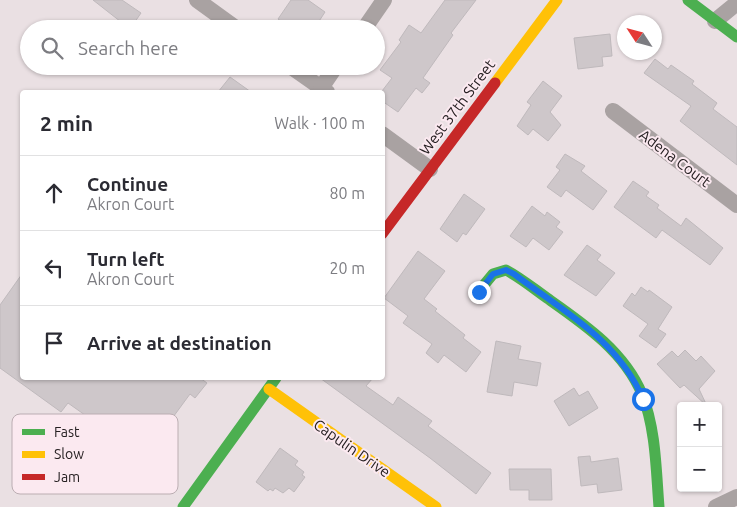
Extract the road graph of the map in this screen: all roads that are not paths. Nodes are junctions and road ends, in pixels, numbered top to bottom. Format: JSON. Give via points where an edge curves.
{"nodes":[{"id":1,"x":197,"y":0,"type":"edge"},
{"id":2,"x":384,"y":0,"type":"edge"},
{"id":3,"x":557,"y":0,"type":"edge"},
{"id":4,"x":688,"y":0,"type":"edge"},
{"id":5,"x":737,"y":3,"type":"edge"},
{"id":6,"x":225,"y":20,"type":"edge"},
{"id":7,"x":370,"y":20,"type":"edge"},
{"id":8,"x":715,"y":20,"type":"junction"},
{"id":9,"x":737,"y":37,"type":"edge"},
{"id":10,"x":303,"y":75,"type":"edge"},
{"id":11,"x":332,"y":75,"type":"edge"},
{"id":12,"x":324,"y":90,"type":"edge"},
{"id":13,"x":613,"y":111,"type":"dead end"},
{"id":14,"x":385,"y":136,"type":"edge"},
{"id":15,"x":430,"y":169,"type":"junction"},
{"id":16,"x":737,"y":205,"type":"edge"},
{"id":17,"x":385,"y":230,"type":"edge"},
{"id":18,"x":479,"y":292,"type":"dead end"},
{"id":19,"x":275,"y":380,"type":"edge"},
{"id":20,"x":268,"y":389,"type":"junction"},
{"id":21,"x":737,"y":497,"type":"edge"},
{"id":22,"x":183,"y":507,"type":"edge"},
{"id":23,"x":436,"y":507,"type":"edge"},
{"id":24,"x":659,"y":507,"type":"edge"},
{"id":25,"x":716,"y":507,"type":"edge"}],
"edges":[{"from":1,"to":6,"type":"street"},
{"from":2,"to":7,"type":"street"},
{"from":3,"to":15,"type":"street","name":"West 37th Street"},
{"from":4,"to":8,"type":"street"},
{"from":5,"to":8,"type":"street"},
{"from":8,"to":9,"type":"street"},
{"from":10,"to":12,"type":"street"},
{"from":11,"to":12,"type":"street"},
{"from":13,"to":16,"type":"street","name":"Adena Court"},
{"from":14,"to":15,"type":"street"},
{"from":15,"to":17,"type":"street","name":"West 37th Street"},
{"from":18,"to":24,"type":"street","via":[[493,274],[506,270],[607,344],[635,381],[643,399]]},
{"from":19,"to":20,"type":"street"},
{"from":20,"to":22,"type":"street"},
{"from":20,"to":23,"type":"street","name":"Capulin Drive"},
{"from":21,"to":25,"type":"street"}]}
